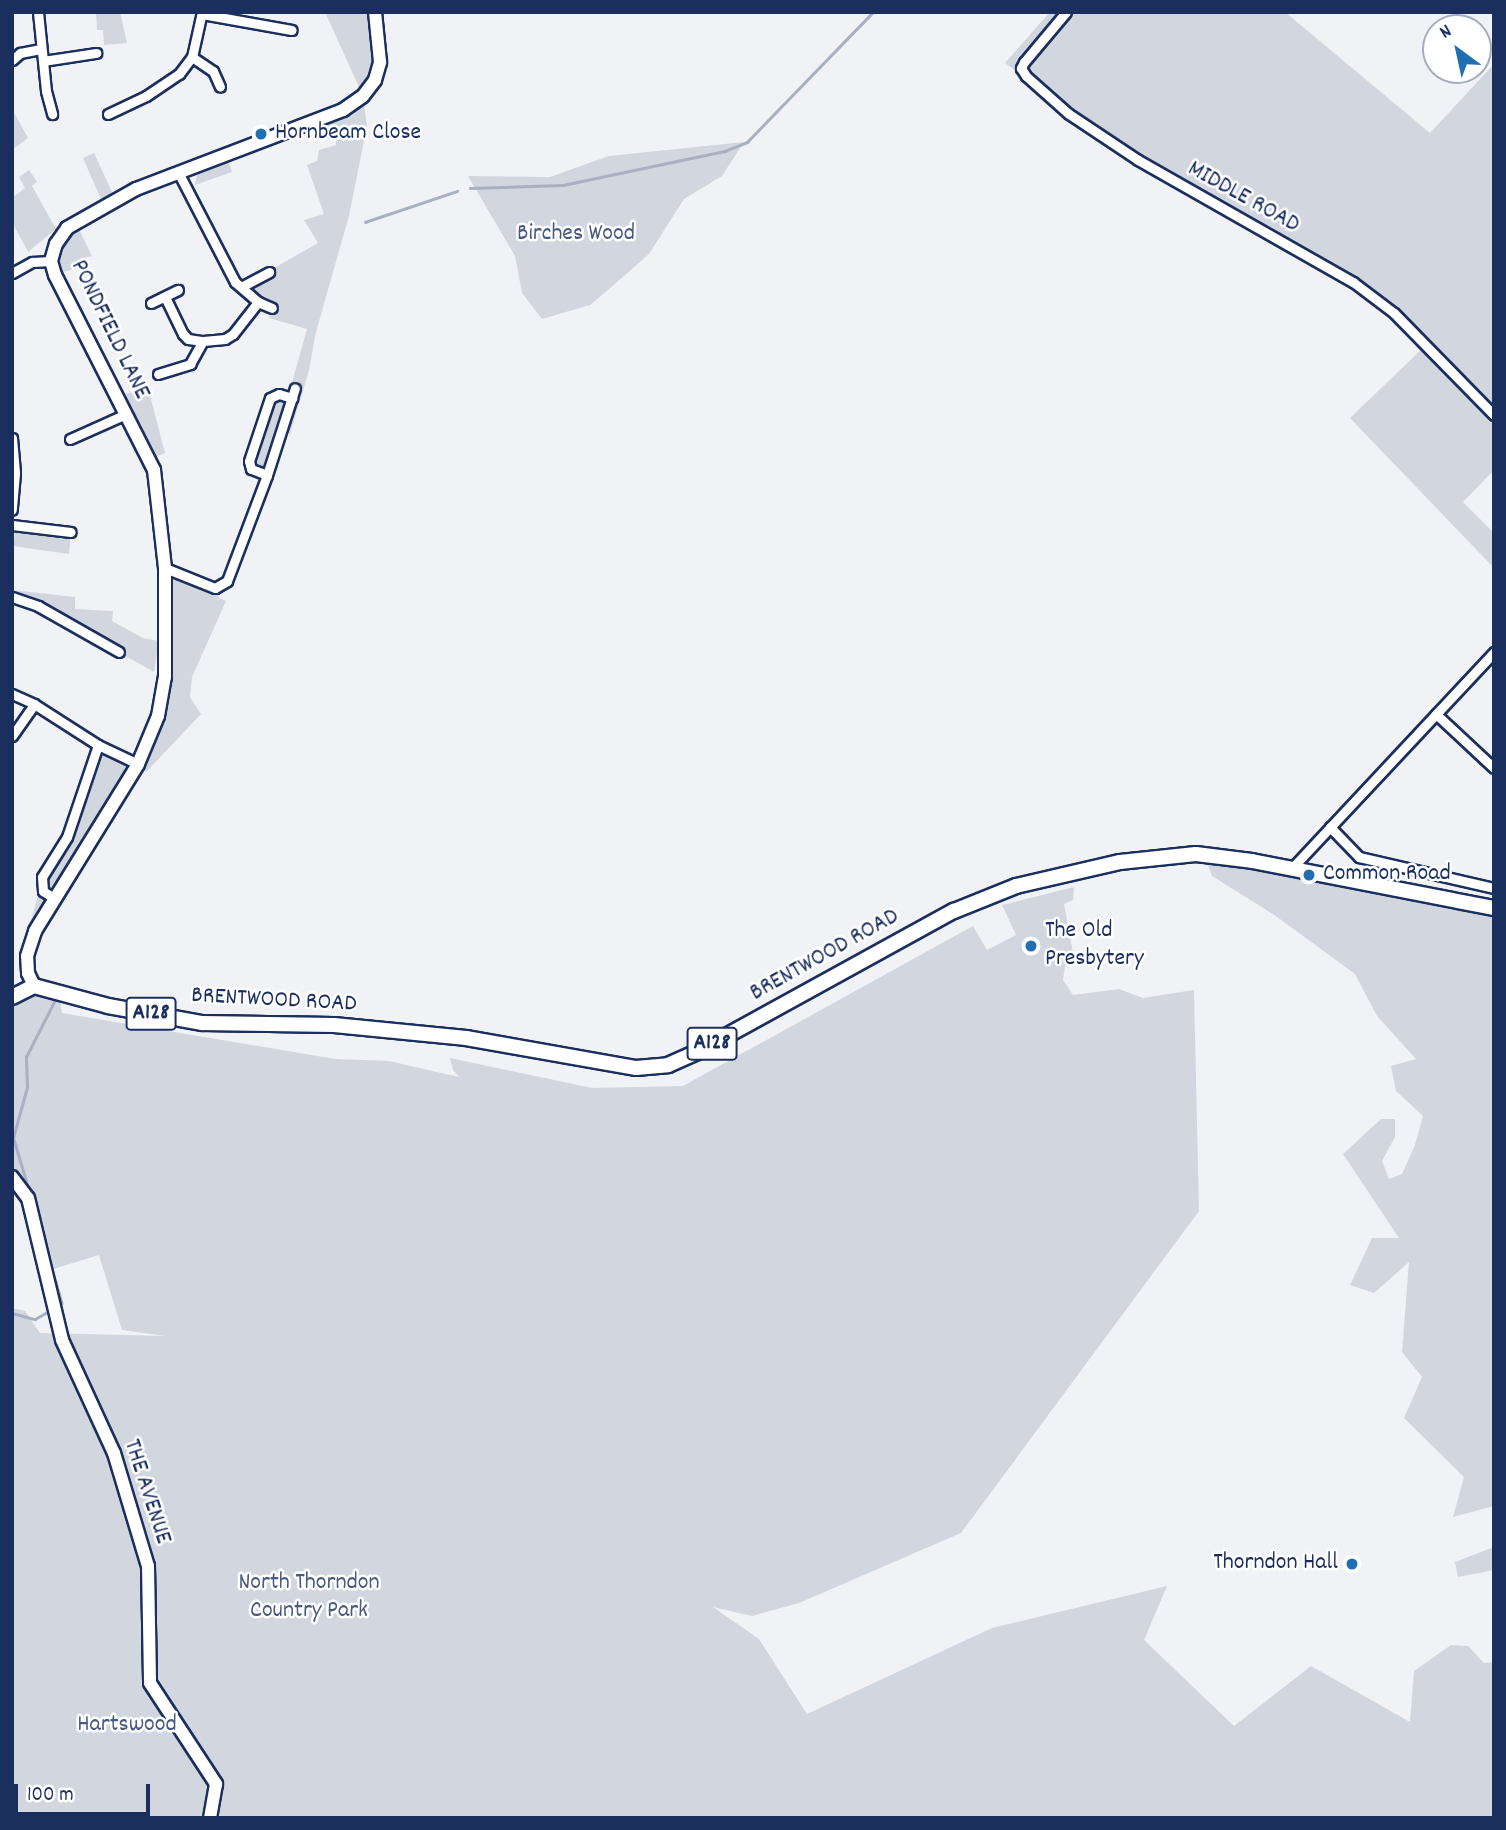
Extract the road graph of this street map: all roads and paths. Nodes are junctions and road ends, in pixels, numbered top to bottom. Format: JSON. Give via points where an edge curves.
{"nodes":[{"id":1,"x":38,"y":12,"type":"edge"},
{"id":2,"x":264,"y":12,"type":"edge"},
{"id":3,"x":375,"y":12,"type":"edge"},
{"id":4,"x":1066,"y":12,"type":"edge"},
{"id":5,"x":202,"y":13,"type":"edge"},
{"id":6,"x":261,"y":24,"type":"junction"},
{"id":7,"x":292,"y":30,"type":"dead end"},
{"id":8,"x":41,"y":49,"type":"junction"},
{"id":9,"x":96,"y":53,"type":"dead end"},
{"id":10,"x":191,"y":57,"type":"junction"},
{"id":11,"x":12,"y":60,"type":"edge"},
{"id":12,"x":43,"y":61,"type":"junction"},
{"id":13,"x":220,"y":88,"type":"dead end"},
{"id":14,"x":52,"y":114,"type":"dead end"},
{"id":15,"x":108,"y":114,"type":"dead end"},
{"id":16,"x":178,"y":172,"type":"junction"},
{"id":17,"x":51,"y":261,"type":"junction"},
{"id":18,"x":268,"y":272,"type":"dead end"},
{"id":19,"x":12,"y":273,"type":"edge"},
{"id":20,"x":240,"y":287,"type":"junction"},
{"id":21,"x":178,"y":290,"type":"dead end"},
{"id":22,"x":165,"y":297,"type":"junction"},
{"id":23,"x":258,"y":302,"type":"junction"},
{"id":24,"x":151,"y":303,"type":"dead end"},
{"id":25,"x":272,"y":308,"type":"dead end"},
{"id":26,"x":203,"y":341,"type":"junction"},
{"id":27,"x":158,"y":374,"type":"dead end"},
{"id":28,"x":295,"y":388,"type":"dead end"},
{"id":29,"x":292,"y":398,"type":"junction"},
{"id":30,"x":126,"y":414,"type":"junction"},
{"id":31,"x":1494,"y":415,"type":"edge"},
{"id":32,"x":12,"y":439,"type":"edge"},
{"id":33,"x":70,"y":439,"type":"dead end"},
{"id":34,"x":267,"y":475,"type":"junction"},
{"id":35,"x":12,"y":510,"type":"edge"},
{"id":36,"x":12,"y":525,"type":"edge"},
{"id":37,"x":71,"y":532,"type":"dead end"},
{"id":38,"x":165,"y":568,"type":"junction"},
{"id":39,"x":12,"y":597,"type":"edge"},
{"id":40,"x":119,"y":652,"type":"dead end"},
{"id":41,"x":1494,"y":652,"type":"edge"},
{"id":42,"x":12,"y":694,"type":"edge"},
{"id":43,"x":34,"y":704,"type":"junction"},
{"id":44,"x":1436,"y":714,"type":"junction"},
{"id":45,"x":12,"y":736,"type":"edge"},
{"id":46,"x":98,"y":745,"type":"junction"},
{"id":47,"x":138,"y":764,"type":"junction"},
{"id":48,"x":1494,"y":768,"type":"edge"},
{"id":49,"x":1330,"y":827,"type":"junction"},
{"id":50,"x":1292,"y":868,"type":"junction"},
{"id":51,"x":1494,"y":888,"type":"edge"},
{"id":52,"x":54,"y":898,"type":"junction"},
{"id":53,"x":1494,"y":908,"type":"edge"},
{"id":54,"x":34,"y":986,"type":"junction"},
{"id":55,"x":12,"y":997,"type":"edge"},
{"id":56,"x":12,"y":1177,"type":"edge"},
{"id":57,"x":210,"y":1818,"type":"edge"}],
"edges":[{"from":1,"to":8,"type":"street"},
{"from":2,"to":6,"type":"street"},
{"from":3,"to":16,"type":"street","name":"PONDFIELD LANE","via":[[380,62],[363,96],[343,110]]},
{"from":4,"to":31,"type":"street","name":"MIDDLE ROAD","via":[[1024,61],[1021,68],[1026,76],[1069,114],[1138,160],[1353,282],[1394,313]]},
{"from":5,"to":6,"type":"street"},
{"from":5,"to":10,"type":"street"},
{"from":6,"to":7,"type":"street"},
{"from":8,"to":11,"type":"street","via":[[20,53]]},
{"from":8,"to":12,"type":"street"},
{"from":9,"to":12,"type":"street"},
{"from":10,"to":13,"type":"street","via":[[213,71]]},
{"from":10,"to":15,"type":"street","via":[[179,74]]},
{"from":12,"to":14,"type":"street"},
{"from":16,"to":17,"type":"street","name":"PONDFIELD LANE","via":[[136,189],[67,228]]},
{"from":16,"to":20,"type":"street"},
{"from":17,"to":19,"type":"street","via":[[32,262]]},
{"from":17,"to":30,"type":"street","name":"PONDFIELD LANE"},
{"from":18,"to":20,"type":"street"},
{"from":20,"to":23,"type":"street"},
{"from":21,"to":22,"type":"street"},
{"from":22,"to":24,"type":"street"},
{"from":22,"to":26,"type":"street","via":[[183,334]]},
{"from":23,"to":25,"type":"street"},
{"from":23,"to":26,"type":"street","via":[[233,334]]},
{"from":26,"to":27,"type":"street","via":[[190,364]]},
{"from":28,"to":29,"type":"street"},
{"from":29,"to":34,"type":"street"},
{"from":29,"to":34,"type":"street","via":[[279,394],[270,398],[249,461],[251,469]]},
{"from":30,"to":33,"type":"street"},
{"from":30,"to":38,"type":"street","name":"PONDFIELD LANE","via":[[155,470]]},
{"from":32,"to":35,"type":"street"},
{"from":34,"to":38,"type":"street","via":[[227,581],[219,590]]},
{"from":36,"to":37,"type":"street"},
{"from":38,"to":47,"type":"street","name":"PONDFIELD LANE","via":[[165,677],[158,716]]},
{"from":39,"to":40,"type":"street"},
{"from":41,"to":44,"type":"street"},
{"from":42,"to":43,"type":"street"},
{"from":43,"to":45,"type":"street"},
{"from":43,"to":46,"type":"street"},
{"from":44,"to":48,"type":"street"},
{"from":44,"to":49,"type":"street"},
{"from":46,"to":47,"type":"street"},
{"from":46,"to":52,"type":"street","via":[[67,837],[42,877],[43,891]]},
{"from":47,"to":52,"type":"street","name":"PONDFIELD LANE"},
{"from":49,"to":50,"type":"street"},
{"from":49,"to":51,"type":"street","via":[[1359,857]]},
{"from":50,"to":53,"type":"main road","name":"BRENTWOOD ROAD","number":"A128"},
{"from":50,"to":54,"type":"main road","name":"BRENTWOOD ROAD","number":"A128","via":[[1196,854],[1120,862],[1016,886],[954,911],[668,1065],[636,1068],[466,1038],[334,1025],[202,1023],[108,1006]]},
{"from":52,"to":54,"type":"street","name":"PONDFIELD LANE","via":[[27,956]]},
{"from":54,"to":55,"type":"main road"},
{"from":56,"to":57,"type":"street","name":"THE AVENUE","via":[[28,1198],[62,1340],[114,1453],[148,1566],[150,1683],[216,1784]]}]}
